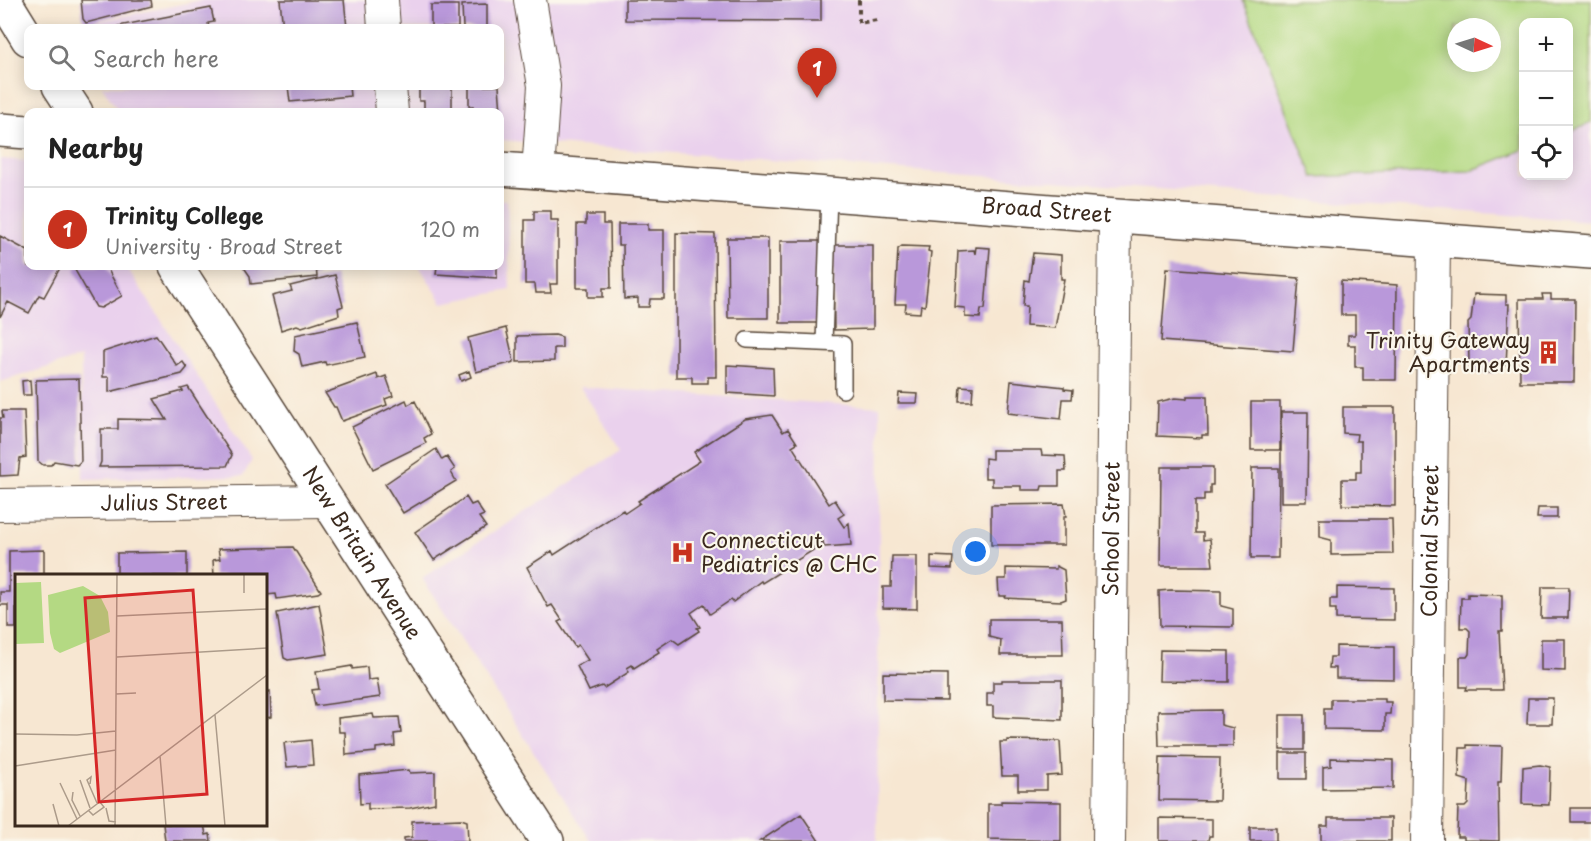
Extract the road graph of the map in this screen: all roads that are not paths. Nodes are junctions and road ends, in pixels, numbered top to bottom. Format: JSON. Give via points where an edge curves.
{"nodes":[{"id":1,"x":382,"y":0,"type":"edge"},
{"id":2,"x":530,"y":0,"type":"edge"},
{"id":3,"x":3,"y":3,"type":"edge"},
{"id":4,"x":384,"y":24,"type":"edge"},
{"id":5,"x":24,"y":33,"type":"edge"},
{"id":6,"x":62,"y":90,"type":"edge"},
{"id":7,"x":390,"y":90,"type":"edge"},
{"id":8,"x":73,"y":108,"type":"edge"},
{"id":9,"x":392,"y":108,"type":"edge"},
{"id":10,"x":0,"y":130,"type":"edge"},
{"id":11,"x":24,"y":132,"type":"edge"},
{"id":12,"x":504,"y":169,"type":"edge"},
{"id":13,"x":538,"y":172,"type":"junction"},
{"id":14,"x":829,"y":194,"type":"junction"},
{"id":15,"x":1115,"y":217,"type":"junction"},
{"id":16,"x":1434,"y":241,"type":"junction"},
{"id":17,"x":1591,"y":252,"type":"edge"},
{"id":18,"x":179,"y":270,"type":"edge"},
{"id":19,"x":747,"y":340,"type":"dead end"},
{"id":20,"x":824,"y":343,"type":"junction"},
{"id":21,"x":843,"y":390,"type":"dead end"},
{"id":22,"x":326,"y":501,"type":"junction"},
{"id":23,"x":0,"y":505,"type":"edge"},
{"id":24,"x":547,"y":841,"type":"edge"},
{"id":25,"x":1109,"y":841,"type":"edge"},
{"id":26,"x":1427,"y":841,"type":"edge"}],
"edges":[{"from":1,"to":4,"type":"street"},
{"from":2,"to":13,"type":"street","via":[[544,86]]},
{"from":3,"to":5,"type":"main road"},
{"from":6,"to":8,"type":"main road"},
{"from":7,"to":9,"type":"street"},
{"from":10,"to":11,"type":"main road"},
{"from":12,"to":13,"type":"main road","name":"Broad Street"},
{"from":13,"to":14,"type":"main road","name":"Broad Street"},
{"from":14,"to":15,"type":"main road","name":"Broad Street"},
{"from":14,"to":20,"type":"lane"},
{"from":15,"to":16,"type":"main road","name":"Broad Street"},
{"from":15,"to":25,"type":"street","name":"School Street"},
{"from":16,"to":17,"type":"main road","name":"Broad Street"},
{"from":16,"to":26,"type":"street","name":"Colonial Street"},
{"from":18,"to":22,"type":"main road","name":"New Britain Avenue"},
{"from":19,"to":20,"type":"lane"},
{"from":20,"to":21,"type":"lane","via":[[843,344]]},
{"from":22,"to":23,"type":"street","name":"Julius Street"},
{"from":22,"to":24,"type":"main road","name":"New Britain Avenue"}]}
